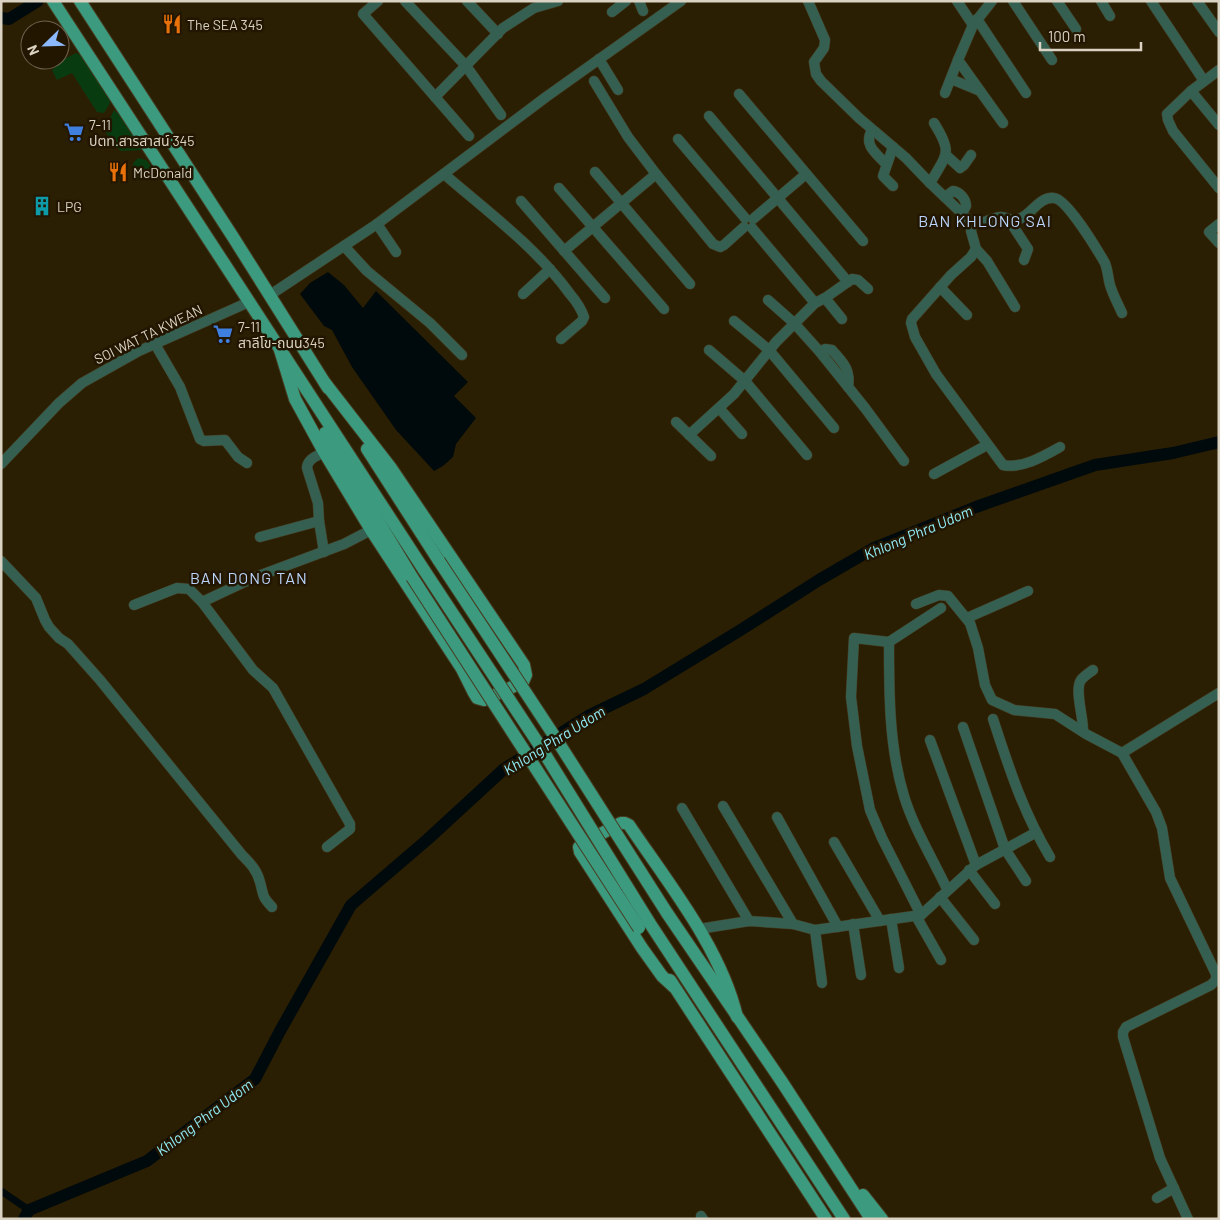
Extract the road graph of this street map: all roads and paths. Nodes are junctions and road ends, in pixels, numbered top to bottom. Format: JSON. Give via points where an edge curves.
{"nodes":[{"id":1,"x":54,"y":1,"type":"edge"},
{"id":2,"x":80,"y":1,"type":"edge"},
{"id":3,"x":378,"y":1,"type":"edge"},
{"id":4,"x":405,"y":1,"type":"edge"},
{"id":5,"x":466,"y":1,"type":"edge"},
{"id":6,"x":558,"y":1,"type":"edge"},
{"id":7,"x":626,"y":1,"type":"edge"},
{"id":8,"x":681,"y":1,"type":"edge"},
{"id":9,"x":808,"y":1,"type":"edge"},
{"id":10,"x":957,"y":1,"type":"edge"},
{"id":11,"x":992,"y":1,"type":"edge"},
{"id":12,"x":1013,"y":1,"type":"edge"},
{"id":13,"x":1057,"y":1,"type":"edge"},
{"id":14,"x":1101,"y":1,"type":"edge"},
{"id":15,"x":1151,"y":1,"type":"edge"},
{"id":16,"x":1197,"y":1,"type":"edge"},
{"id":17,"x":530,"y":5,"type":"edge"},
{"id":18,"x":612,"y":12,"type":"dead end"},
{"id":19,"x":1110,"y":16,"type":"dead end"},
{"id":20,"x":975,"y":22,"type":"junction"},
{"id":21,"x":1076,"y":29,"type":"dead end"},
{"id":22,"x":1219,"y":32,"type":"edge"},
{"id":23,"x":498,"y":34,"type":"junction"},
{"id":24,"x":598,"y":59,"type":"junction"},
{"id":25,"x":958,"y":60,"type":"junction"},
{"id":26,"x":1052,"y":60,"type":"dead end"},
{"id":27,"x":466,"y":66,"type":"junction"},
{"id":28,"x":1219,"y":70,"type":"edge"},
{"id":29,"x":590,"y":75,"type":"junction"},
{"id":30,"x":951,"y":79,"type":"junction"},
{"id":31,"x":1204,"y":81,"type":"junction"},
{"id":32,"x":618,"y":90,"type":"dead end"},
{"id":33,"x":981,"y":91,"type":"junction"},
{"id":34,"x":1191,"y":91,"type":"junction"},
{"id":35,"x":1026,"y":92,"type":"dead end"},
{"id":36,"x":944,"y":93,"type":"dead end"},
{"id":37,"x":739,"y":94,"type":"dead end"},
{"id":38,"x":435,"y":97,"type":"junction"},
{"id":39,"x":501,"y":115,"type":"dead end"},
{"id":40,"x":709,"y":116,"type":"dead end"},
{"id":41,"x":934,"y":123,"type":"dead end"},
{"id":42,"x":1003,"y":123,"type":"dead end"},
{"id":43,"x":1219,"y":125,"type":"edge"},
{"id":44,"x":872,"y":130,"type":"junction"},
{"id":45,"x":469,"y":136,"type":"dead end"},
{"id":46,"x":678,"y":139,"type":"dead end"},
{"id":47,"x":893,"y":147,"type":"junction"},
{"id":48,"x":946,"y":155,"type":"junction"},
{"id":49,"x":971,"y":155,"type":"dead end"},
{"id":50,"x":886,"y":164,"type":"junction"},
{"id":51,"x":595,"y":172,"type":"dead end"},
{"id":52,"x":444,"y":174,"type":"junction"},
{"id":53,"x":656,"y":174,"type":"junction"},
{"id":54,"x":806,"y":174,"type":"junction"},
{"id":55,"x":930,"y":183,"type":"junction"},
{"id":56,"x":892,"y":186,"type":"dead end"},
{"id":57,"x":559,"y":188,"type":"dead end"},
{"id":58,"x":1219,"y":188,"type":"edge"},
{"id":59,"x":778,"y":198,"type":"junction"},
{"id":60,"x":520,"y":201,"type":"dead end"},
{"id":61,"x":621,"y":203,"type":"junction"},
{"id":62,"x":1010,"y":220,"type":"junction"},
{"id":63,"x":972,"y":222,"type":"junction"},
{"id":64,"x":748,"y":223,"type":"junction"},
{"id":65,"x":377,"y":224,"type":"junction"},
{"id":66,"x":1219,"y":224,"type":"edge"},
{"id":67,"x":593,"y":227,"type":"junction"},
{"id":68,"x":863,"y":241,"type":"dead end"},
{"id":69,"x":1219,"y":243,"type":"edge"},
{"id":70,"x":344,"y":246,"type":"junction"},
{"id":71,"x":976,"y":249,"type":"junction"},
{"id":72,"x":564,"y":251,"type":"junction"},
{"id":73,"x":396,"y":252,"type":"dead end"},
{"id":74,"x":1024,"y":260,"type":"dead end"},
{"id":75,"x":550,"y":269,"type":"junction"},
{"id":76,"x":848,"y":282,"type":"junction"},
{"id":77,"x":690,"y":284,"type":"dead end"},
{"id":78,"x":940,"y":287,"type":"junction"},
{"id":79,"x":868,"y":290,"type":"dead end"},
{"id":80,"x":523,"y":294,"type":"dead end"},
{"id":81,"x":270,"y":296,"type":"junction"},
{"id":82,"x":605,"y":298,"type":"dead end"},
{"id":83,"x":825,"y":298,"type":"junction"},
{"id":84,"x":768,"y":300,"type":"dead end"},
{"id":85,"x":249,"y":302,"type":"junction"},
{"id":86,"x":815,"y":303,"type":"junction"},
{"id":87,"x":1015,"y":307,"type":"dead end"},
{"id":88,"x":664,"y":309,"type":"dead end"},
{"id":89,"x":1122,"y":313,"type":"dead end"},
{"id":90,"x":967,"y":315,"type":"dead end"},
{"id":91,"x":842,"y":319,"type":"dead end"},
{"id":92,"x":734,"y":321,"type":"dead end"},
{"id":93,"x":794,"y":322,"type":"junction"},
{"id":94,"x":561,"y":340,"type":"dead end"},
{"id":95,"x":155,"y":344,"type":"junction"},
{"id":96,"x":280,"y":350,"type":"junction"},
{"id":97,"x":709,"y":350,"type":"dead end"},
{"id":98,"x":768,"y":350,"type":"junction"},
{"id":99,"x":462,"y":355,"type":"dead end"},
{"id":100,"x":745,"y":381,"type":"junction"},
{"id":101,"x":302,"y":383,"type":"junction"},
{"id":102,"x":325,"y":383,"type":"junction"},
{"id":103,"x":719,"y":408,"type":"junction"},
{"id":104,"x":676,"y":422,"type":"dead end"},
{"id":105,"x":834,"y":428,"type":"dead end"},
{"id":106,"x":742,"y":434,"type":"dead end"},
{"id":107,"x":689,"y":435,"type":"junction"},
{"id":108,"x":987,"y":445,"type":"junction"},
{"id":109,"x":1060,"y":447,"type":"dead end"},
{"id":110,"x":324,"y":452,"type":"junction"},
{"id":111,"x":807,"y":455,"type":"dead end"},
{"id":112,"x":711,"y":456,"type":"dead end"},
{"id":113,"x":904,"y":461,"type":"dead end"},
{"id":114,"x":247,"y":463,"type":"dead end"},
{"id":115,"x":1,"y":464,"type":"edge"},
{"id":116,"x":934,"y":474,"type":"dead end"},
{"id":117,"x":319,"y":521,"type":"junction"},
{"id":118,"x":372,"y":530,"type":"junction"},
{"id":119,"x":260,"y":537,"type":"dead end"},
{"id":120,"x":324,"y":552,"type":"junction"},
{"id":121,"x":1,"y":561,"type":"edge"},
{"id":122,"x":1028,"y":591,"type":"dead end"},
{"id":123,"x":202,"y":602,"type":"junction"},
{"id":124,"x":916,"y":604,"type":"dead end"},
{"id":125,"x":134,"y":605,"type":"dead end"},
{"id":126,"x":941,"y":608,"type":"dead end"},
{"id":127,"x":967,"y":618,"type":"junction"},
{"id":128,"x":889,"y":642,"type":"junction"},
{"id":129,"x":1093,"y":670,"type":"dead end"},
{"id":130,"x":1219,"y":693,"type":"edge"},
{"id":131,"x":993,"y":719,"type":"dead end"},
{"id":132,"x":963,"y":727,"type":"dead end"},
{"id":133,"x":1083,"y":732,"type":"junction"},
{"id":134,"x":930,"y":740,"type":"dead end"},
{"id":135,"x":1122,"y":753,"type":"junction"},
{"id":136,"x":723,"y":806,"type":"dead end"},
{"id":137,"x":682,"y":808,"type":"dead end"},
{"id":138,"x":777,"y":817,"type":"dead end"},
{"id":139,"x":1035,"y":833,"type":"junction"},
{"id":140,"x":834,"y":842,"type":"dead end"},
{"id":141,"x":327,"y":847,"type":"dead end"},
{"id":142,"x":1005,"y":849,"type":"junction"},
{"id":143,"x":1050,"y":857,"type":"dead end"},
{"id":144,"x":972,"y":868,"type":"junction"},
{"id":145,"x":1026,"y":881,"type":"dead end"},
{"id":146,"x":944,"y":893,"type":"junction"},
{"id":147,"x":995,"y":904,"type":"dead end"},
{"id":148,"x":272,"y":907,"type":"dead end"},
{"id":149,"x":918,"y":915,"type":"junction"},
{"id":150,"x":891,"y":919,"type":"junction"},
{"id":151,"x":880,"y":921,"type":"junction"},
{"id":152,"x":749,"y":922,"type":"junction"},
{"id":153,"x":793,"y":924,"type":"junction"},
{"id":154,"x":853,"y":924,"type":"junction"},
{"id":155,"x":644,"y":925,"type":"junction"},
{"id":156,"x":838,"y":926,"type":"junction"},
{"id":157,"x":699,"y":929,"type":"junction"},
{"id":158,"x":815,"y":930,"type":"junction"},
{"id":159,"x":974,"y":940,"type":"dead end"},
{"id":160,"x":941,"y":960,"type":"dead end"},
{"id":161,"x":899,"y":968,"type":"dead end"},
{"id":162,"x":861,"y":974,"type":"dead end"},
{"id":163,"x":822,"y":983,"type":"dead end"},
{"id":164,"x":674,"y":987,"type":"junction"},
{"id":165,"x":737,"y":1017,"type":"junction"},
{"id":166,"x":838,"y":1167,"type":"junction"},
{"id":167,"x":1174,"y":1188,"type":"junction"},
{"id":168,"x":1157,"y":1198,"type":"dead end"},
{"id":169,"x":826,"y":1219,"type":"edge"},
{"id":170,"x":844,"y":1219,"type":"edge"},
{"id":171,"x":870,"y":1219,"type":"edge"},
{"id":172,"x":882,"y":1219,"type":"edge"},
{"id":173,"x":1188,"y":1219,"type":"edge"}],
"edges":[{"from":1,"to":85,"type":"main road"},
{"from":2,"to":81,"type":"main road"},
{"from":3,"to":38,"type":"street","via":[[363,14]]},
{"from":4,"to":27,"type":"street"},
{"from":5,"to":23,"type":"street"},
{"from":6,"to":17,"type":"street"},
{"from":7,"to":18,"type":"street"},
{"from":8,"to":24,"type":"street"},
{"from":9,"to":44,"type":"street","via":[[825,40],[824,48],[814,62],[816,74]]},
{"from":10,"to":20,"type":"street"},
{"from":11,"to":20,"type":"street"},
{"from":12,"to":26,"type":"street"},
{"from":13,"to":21,"type":"street"},
{"from":14,"to":19,"type":"street"},
{"from":15,"to":31,"type":"street"},
{"from":16,"to":22,"type":"street"},
{"from":17,"to":23,"type":"street"},
{"from":20,"to":25,"type":"street"},
{"from":20,"to":35,"type":"street"},
{"from":23,"to":27,"type":"street"},
{"from":24,"to":29,"type":"street"},
{"from":24,"to":32,"type":"street"},
{"from":25,"to":30,"type":"street"},
{"from":25,"to":33,"type":"street"},
{"from":27,"to":38,"type":"street"},
{"from":27,"to":39,"type":"street"},
{"from":28,"to":31,"type":"street"},
{"from":29,"to":52,"type":"street","via":[[546,96]]},
{"from":29,"to":53,"type":"street","via":[[628,137]]},
{"from":30,"to":33,"type":"street"},
{"from":30,"to":36,"type":"street"},
{"from":31,"to":34,"type":"street"},
{"from":33,"to":42,"type":"street"},
{"from":34,"to":43,"type":"street"},
{"from":34,"to":58,"type":"street","via":[[1167,114],[1168,120]]},
{"from":37,"to":54,"type":"street"},
{"from":38,"to":45,"type":"street"},
{"from":40,"to":59,"type":"street"},
{"from":41,"to":48,"type":"street","via":[[945,142]]},
{"from":44,"to":47,"type":"street"},
{"from":44,"to":50,"type":"street","via":[[869,143]]},
{"from":46,"to":64,"type":"street"},
{"from":47,"to":50,"type":"street"},
{"from":47,"to":55,"type":"street"},
{"from":48,"to":49,"type":"street","via":[[960,168]]},
{"from":48,"to":55,"type":"street"},
{"from":50,"to":56,"type":"street","via":[[883,176]]},
{"from":51,"to":61,"type":"street"},
{"from":52,"to":65,"type":"street"},
{"from":52,"to":75,"type":"street"},
{"from":53,"to":61,"type":"street"},
{"from":53,"to":64,"type":"street","via":[[713,244],[724,245]]},
{"from":54,"to":59,"type":"street"},
{"from":54,"to":68,"type":"street"},
{"from":55,"to":63,"type":"street"},
{"from":57,"to":67,"type":"street"},
{"from":59,"to":64,"type":"street"},
{"from":59,"to":76,"type":"street"},
{"from":60,"to":72,"type":"street"},
{"from":61,"to":67,"type":"street"},
{"from":61,"to":77,"type":"street"},
{"from":62,"to":63,"type":"street","via":[[1001,217],[978,224]]},
{"from":62,"to":74,"type":"street","via":[[1028,249]]},
{"from":62,"to":89,"type":"street","via":[[1019,219],[1048,198],[1061,200],[1105,264],[1110,287]]},
{"from":63,"to":71,"type":"street"},
{"from":64,"to":86,"type":"street"},
{"from":65,"to":70,"type":"street"},
{"from":65,"to":73,"type":"street"},
{"from":66,"to":69,"type":"street","via":[[1209,232]]},
{"from":67,"to":72,"type":"street"},
{"from":67,"to":88,"type":"street"},
{"from":70,"to":81,"type":"street"},
{"from":70,"to":99,"type":"street","via":[[367,271],[423,317]]},
{"from":71,"to":78,"type":"street"},
{"from":71,"to":87,"type":"street","via":[[988,261]]},
{"from":72,"to":82,"type":"street"},
{"from":75,"to":80,"type":"street"},
{"from":75,"to":94,"type":"street","via":[[584,317]]},
{"from":76,"to":79,"type":"street","via":[[856,279]]},
{"from":76,"to":83,"type":"street"},
{"from":78,"to":90,"type":"street"},
{"from":78,"to":108,"type":"street","via":[[912,319],[912,329],[936,374]]},
{"from":81,"to":102,"type":"main road"},
{"from":83,"to":86,"type":"street"},
{"from":83,"to":91,"type":"street"},
{"from":84,"to":93,"type":"street"},
{"from":85,"to":95,"type":"street","name":"SOI WAT TA KWEAN"},
{"from":85,"to":96,"type":"main road"},
{"from":86,"to":93,"type":"street"},
{"from":92,"to":98,"type":"street"},
{"from":93,"to":98,"type":"street"},
{"from":93,"to":113,"type":"street"},
{"from":95,"to":114,"type":"street","via":[[180,387],[200,439],[224,440],[238,458]]},
{"from":95,"to":115,"type":"street","name":"SOI WAT TA KWEAN","via":[[82,383]]},
{"from":96,"to":101,"type":"main road"},
{"from":96,"to":110,"type":"main road","via":[[294,399]]},
{"from":97,"to":100,"type":"street"},
{"from":98,"to":100,"type":"street"},
{"from":98,"to":105,"type":"street"},
{"from":100,"to":103,"type":"street"},
{"from":100,"to":111,"type":"street"},
{"from":101,"to":155,"type":"main road","bridge":true,"via":[[538,743]]},
{"from":101,"to":155,"type":"main road","bridge":true,"via":[[332,446],[412,577]]},
{"from":102,"to":118,"type":"main road","via":[[396,475],[518,657],[526,670],[523,682],[484,700],[478,698]]},
{"from":102,"to":165,"type":"main road","bridge":true},
{"from":103,"to":106,"type":"street"},
{"from":103,"to":107,"type":"street"},
{"from":104,"to":107,"type":"street"},
{"from":107,"to":112,"type":"street"},
{"from":108,"to":109,"type":"street","via":[[1003,465],[1010,466],[1041,458]]},
{"from":108,"to":116,"type":"street"},
{"from":110,"to":117,"type":"street","via":[[307,464],[318,503]]},
{"from":110,"to":118,"type":"main road"},
{"from":117,"to":119,"type":"street"},
{"from":117,"to":120,"type":"street"},
{"from":118,"to":120,"type":"street"},
{"from":120,"to":123,"type":"street","via":[[241,583]]},
{"from":121,"to":148,"type":"street","via":[[36,598],[49,627],[100,680],[251,862],[261,883],[262,896]]},
{"from":122,"to":127,"type":"street"},
{"from":123,"to":125,"type":"street","via":[[190,589],[177,588]]},
{"from":123,"to":141,"type":"street","via":[[253,670],[273,688],[350,824],[350,829]]},
{"from":124,"to":127,"type":"street","via":[[944,594]]},
{"from":126,"to":128,"type":"street"},
{"from":127,"to":133,"type":"street","via":[[992,700],[1014,710],[1055,714]]},
{"from":128,"to":146,"type":"street","via":[[894,748],[904,797]]},
{"from":128,"to":149,"type":"street","via":[[854,638],[851,697],[870,810]]},
{"from":129,"to":133,"type":"street","via":[[1081,680],[1078,689]]},
{"from":130,"to":135,"type":"street"},
{"from":131,"to":139,"type":"street"},
{"from":132,"to":142,"type":"street"},
{"from":133,"to":135,"type":"street"},
{"from":134,"to":144,"type":"street"},
{"from":135,"to":167,"type":"street","via":[[1156,812],[1162,828],[1170,878],[1216,974],[1211,985],[1126,1027],[1123,1032],[1155,1142]]},
{"from":136,"to":153,"type":"street"},
{"from":137,"to":152,"type":"street"},
{"from":138,"to":156,"type":"street"},
{"from":139,"to":142,"type":"street"},
{"from":139,"to":143,"type":"street"},
{"from":140,"to":151,"type":"street"},
{"from":142,"to":144,"type":"street"},
{"from":142,"to":145,"type":"street"},
{"from":144,"to":146,"type":"street"},
{"from":144,"to":147,"type":"street"},
{"from":146,"to":149,"type":"street"},
{"from":146,"to":159,"type":"street"},
{"from":149,"to":150,"type":"street"},
{"from":149,"to":160,"type":"street"},
{"from":150,"to":151,"type":"street"},
{"from":150,"to":161,"type":"street"},
{"from":151,"to":154,"type":"street"},
{"from":152,"to":153,"type":"street"},
{"from":152,"to":157,"type":"street"},
{"from":153,"to":158,"type":"street"},
{"from":154,"to":156,"type":"street"},
{"from":154,"to":162,"type":"street"},
{"from":155,"to":164,"type":"main road"},
{"from":155,"to":170,"type":"main road"},
{"from":156,"to":158,"type":"street"},
{"from":157,"to":164,"type":"main road","via":[[629,825],[621,823],[579,848],[642,948]]},
{"from":157,"to":165,"type":"main road","via":[[711,950]]},
{"from":158,"to":163,"type":"street"},
{"from":164,"to":169,"type":"main road"},
{"from":165,"to":166,"type":"main road"},
{"from":166,"to":171,"type":"main road"},
{"from":166,"to":172,"type":"main road"},
{"from":167,"to":168,"type":"street"},
{"from":167,"to":173,"type":"street"}]}
